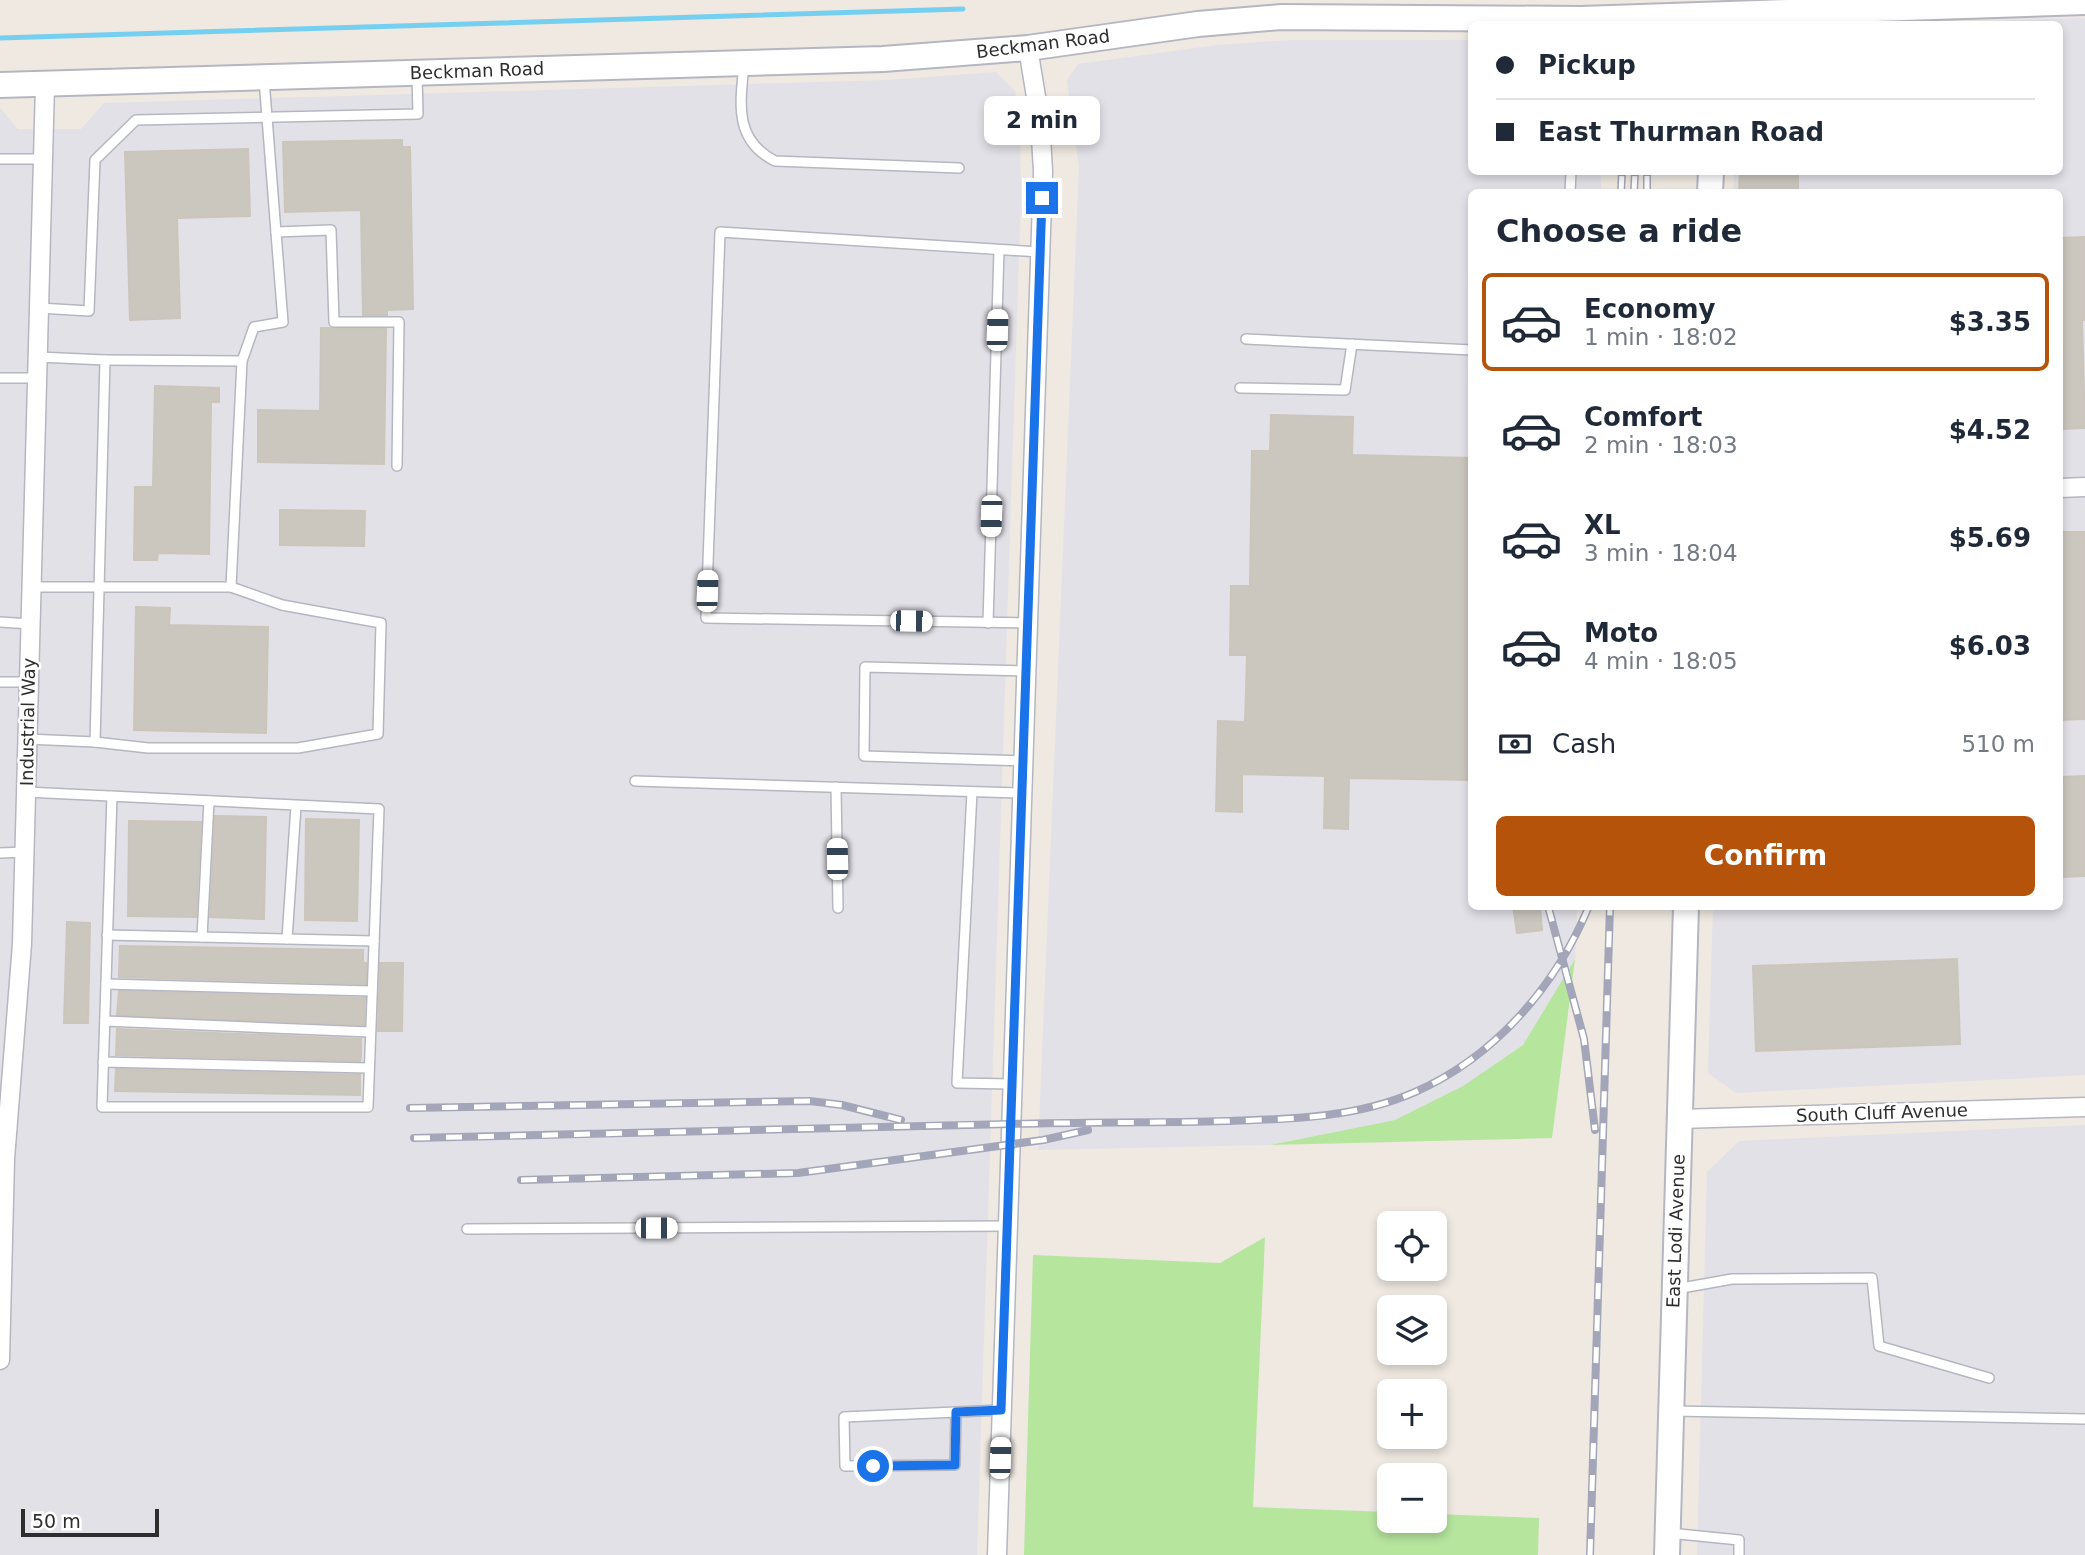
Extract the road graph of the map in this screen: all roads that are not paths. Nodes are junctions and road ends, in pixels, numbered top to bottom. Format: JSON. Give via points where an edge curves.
{"nodes":[{"id":1,"x":2085,"y":2,"type":"edge"},
{"id":2,"x":1717,"y":13,"type":"edge"},
{"id":3,"x":1521,"y":21,"type":"edge"},
{"id":4,"x":1596,"y":21,"type":"edge"},
{"id":5,"x":1028,"y":48,"type":"junction"},
{"id":6,"x":745,"y":63,"type":"junction"},
{"id":7,"x":417,"y":73,"type":"junction"},
{"id":8,"x":264,"y":77,"type":"junction"},
{"id":9,"x":45,"y":84,"type":"junction"},
{"id":10,"x":0,"y":85,"type":"edge"},
{"id":11,"x":267,"y":116,"type":"junction"},
{"id":12,"x":0,"y":159,"type":"edge"},
{"id":13,"x":43,"y":159,"type":"junction"},
{"id":14,"x":959,"y":168,"type":"dead end"},
{"id":15,"x":276,"y":232,"type":"junction"},
{"id":16,"x":999,"y":250,"type":"junction"},
{"id":17,"x":1040,"y":253,"type":"junction"},
{"id":18,"x":39,"y":308,"type":"junction"},
{"id":19,"x":1246,"y":338,"type":"dead end"},
{"id":20,"x":1352,"y":344,"type":"junction"},
{"id":21,"x":1468,"y":350,"type":"edge"},
{"id":22,"x":38,"y":357,"type":"junction"},
{"id":23,"x":105,"y":360,"type":"junction"},
{"id":24,"x":242,"y":361,"type":"junction"},
{"id":25,"x":0,"y":378,"type":"edge"},
{"id":26,"x":37,"y":378,"type":"junction"},
{"id":27,"x":1240,"y":388,"type":"dead end"},
{"id":28,"x":397,"y":466,"type":"dead end"},
{"id":29,"x":2085,"y":487,"type":"edge"},
{"id":30,"x":2063,"y":488,"type":"edge"},
{"id":31,"x":32,"y":586,"type":"junction"},
{"id":32,"x":231,"y":587,"type":"junction"},
{"id":33,"x":100,"y":588,"type":"junction"},
{"id":34,"x":0,"y":622,"type":"edge"},
{"id":35,"x":988,"y":623,"type":"junction"},
{"id":36,"x":1027,"y":623,"type":"junction"},
{"id":37,"x":31,"y":624,"type":"junction"},
{"id":38,"x":1026,"y":671,"type":"junction"},
{"id":39,"x":0,"y":682,"type":"edge"},
{"id":40,"x":29,"y":682,"type":"junction"},
{"id":41,"x":27,"y":739,"type":"junction"},
{"id":42,"x":96,"y":741,"type":"junction"},
{"id":43,"x":1023,"y":761,"type":"junction"},
{"id":44,"x":635,"y":781,"type":"dead end"},
{"id":45,"x":836,"y":787,"type":"junction"},
{"id":46,"x":26,"y":792,"type":"junction"},
{"id":47,"x":972,"y":792,"type":"junction"},
{"id":48,"x":1021,"y":793,"type":"junction"},
{"id":49,"x":112,"y":796,"type":"junction"},
{"id":50,"x":209,"y":801,"type":"junction"},
{"id":51,"x":296,"y":806,"type":"junction"},
{"id":52,"x":24,"y":852,"type":"junction"},
{"id":53,"x":0,"y":853,"type":"edge"},
{"id":54,"x":838,"y":908,"type":"dead end"},
{"id":55,"x":1686,"y":910,"type":"edge"},
{"id":56,"x":107,"y":935,"type":"junction"},
{"id":57,"x":202,"y":937,"type":"junction"},
{"id":58,"x":287,"y":939,"type":"junction"},
{"id":59,"x":374,"y":941,"type":"junction"},
{"id":60,"x":106,"y":984,"type":"junction"},
{"id":61,"x":372,"y":991,"type":"junction"},
{"id":62,"x":105,"y":1021,"type":"junction"},
{"id":63,"x":370,"y":1032,"type":"junction"},
{"id":64,"x":103,"y":1062,"type":"junction"},
{"id":65,"x":369,"y":1068,"type":"junction"},
{"id":66,"x":1012,"y":1084,"type":"junction"},
{"id":67,"x":2085,"y":1107,"type":"edge"},
{"id":68,"x":1679,"y":1119,"type":"junction"},
{"id":69,"x":3,"y":1159,"type":"edge"},
{"id":70,"x":1007,"y":1226,"type":"junction"},
{"id":71,"x":467,"y":1229,"type":"dead end"},
{"id":72,"x":1674,"y":1289,"type":"junction"},
{"id":73,"x":0,"y":1360,"type":"edge"},
{"id":74,"x":1989,"y":1378,"type":"dead end"},
{"id":75,"x":1001,"y":1410,"type":"junction"},
{"id":76,"x":1671,"y":1410,"type":"junction"},
{"id":77,"x":956,"y":1412,"type":"junction"},
{"id":78,"x":2085,"y":1419,"type":"edge"},
{"id":79,"x":1667,"y":1544,"type":"edge"},
{"id":80,"x":997,"y":1555,"type":"edge"},
{"id":81,"x":1739,"y":1555,"type":"edge"}],
"edges":[{"from":1,"to":2,"type":"street","name":"Beckman Road"},
{"from":2,"to":4,"type":"street","name":"Beckman Road"},
{"from":3,"to":5,"type":"street","name":"Beckman Road","via":[[1281,17]]},
{"from":5,"to":6,"type":"street","name":"Beckman Road"},
{"from":5,"to":17,"type":"street","via":[[1043,171]]},
{"from":6,"to":7,"type":"street","name":"Beckman Road"},
{"from":6,"to":14,"type":"lane","via":[[741,119],[752,145],[775,161]]},
{"from":7,"to":8,"type":"street","name":"Beckman Road"},
{"from":7,"to":11,"type":"lane","via":[[418,114]]},
{"from":8,"to":9,"type":"street","name":"Beckman Road"},
{"from":8,"to":11,"type":"lane"},
{"from":9,"to":10,"type":"street","name":"Beckman Road"},
{"from":9,"to":13,"type":"street","name":"Industrial Way"},
{"from":11,"to":15,"type":"lane"},
{"from":11,"to":18,"type":"lane","via":[[136,120],[94,160],[89,311]]},
{"from":12,"to":13,"type":"lane"},
{"from":13,"to":18,"type":"street","name":"Industrial Way"},
{"from":15,"to":24,"type":"lane","via":[[283,322],[254,327]]},
{"from":15,"to":28,"type":"lane","via":[[331,230],[334,322],[399,322]]},
{"from":16,"to":17,"type":"lane"},
{"from":16,"to":35,"type":"lane"},
{"from":16,"to":35,"type":"lane","via":[[720,232],[706,618]]},
{"from":17,"to":36,"type":"street"},
{"from":18,"to":22,"type":"street","name":"Industrial Way"},
{"from":19,"to":20,"type":"lane"},
{"from":20,"to":21,"type":"lane"},
{"from":20,"to":27,"type":"lane","via":[[1345,390]]},
{"from":22,"to":23,"type":"lane"},
{"from":22,"to":26,"type":"street","name":"Industrial Way"},
{"from":23,"to":24,"type":"lane"},
{"from":23,"to":33,"type":"lane"},
{"from":24,"to":32,"type":"lane"},
{"from":25,"to":26,"type":"lane"},
{"from":26,"to":31,"type":"street","name":"Industrial Way"},
{"from":29,"to":30,"type":"street"},
{"from":31,"to":33,"type":"lane"},
{"from":31,"to":37,"type":"street","name":"Industrial Way"},
{"from":32,"to":33,"type":"lane"},
{"from":32,"to":42,"type":"lane","via":[[282,605],[382,623],[378,734],[298,748],[148,748]]},
{"from":33,"to":42,"type":"lane"},
{"from":34,"to":37,"type":"lane"},
{"from":35,"to":36,"type":"lane"},
{"from":36,"to":38,"type":"street"},
{"from":37,"to":40,"type":"street","name":"Industrial Way"},
{"from":38,"to":43,"type":"street"},
{"from":38,"to":43,"type":"lane","via":[[864,667],[864,756]]},
{"from":39,"to":40,"type":"lane"},
{"from":40,"to":41,"type":"street","name":"Industrial Way"},
{"from":41,"to":42,"type":"lane"},
{"from":41,"to":46,"type":"street","name":"Industrial Way"},
{"from":43,"to":48,"type":"street"},
{"from":44,"to":45,"type":"lane"},
{"from":45,"to":47,"type":"lane"},
{"from":45,"to":54,"type":"lane"},
{"from":46,"to":49,"type":"lane"},
{"from":46,"to":52,"type":"street","name":"Industrial Way"},
{"from":47,"to":48,"type":"lane"},
{"from":47,"to":66,"type":"lane","via":[[957,1083]]},
{"from":48,"to":66,"type":"street"},
{"from":49,"to":50,"type":"lane"},
{"from":49,"to":56,"type":"lane"},
{"from":50,"to":51,"type":"lane"},
{"from":50,"to":57,"type":"lane"},
{"from":51,"to":58,"type":"lane"},
{"from":51,"to":59,"type":"lane","via":[[379,809]]},
{"from":52,"to":53,"type":"lane"},
{"from":52,"to":69,"type":"street","name":"Industrial Way","via":[[22,944]]},
{"from":55,"to":68,"type":"street","name":"East Lodi Avenue"},
{"from":56,"to":57,"type":"lane"},
{"from":56,"to":60,"type":"lane"},
{"from":57,"to":58,"type":"lane"},
{"from":58,"to":59,"type":"lane"},
{"from":59,"to":61,"type":"lane"},
{"from":60,"to":61,"type":"lane"},
{"from":60,"to":62,"type":"lane"},
{"from":61,"to":63,"type":"lane"},
{"from":62,"to":63,"type":"lane"},
{"from":62,"to":64,"type":"lane"},
{"from":63,"to":65,"type":"lane"},
{"from":64,"to":65,"type":"lane"},
{"from":64,"to":65,"type":"lane","via":[[102,1107],[368,1107]]},
{"from":66,"to":70,"type":"street"},
{"from":67,"to":68,"type":"street","name":"South Cluff Avenue"},
{"from":68,"to":72,"type":"street","name":"East Lodi Avenue"},
{"from":69,"to":73,"type":"street","name":"Industrial Way"},
{"from":70,"to":71,"type":"lane"},
{"from":70,"to":75,"type":"street"},
{"from":72,"to":74,"type":"lane","via":[[1732,1279],[1872,1278],[1879,1346]]},
{"from":72,"to":76,"type":"street","name":"East Lodi Avenue"},
{"from":75,"to":77,"type":"lane"},
{"from":75,"to":80,"type":"street"},
{"from":76,"to":78,"type":"lane"},
{"from":76,"to":79,"type":"street","name":"East Lodi Avenue"},
{"from":77,"to":77,"type":"lane","via":[[955,1465],[845,1466],[844,1417]]},
{"from":79,"to":81,"type":"lane","via":[[1739,1540]]}]}
